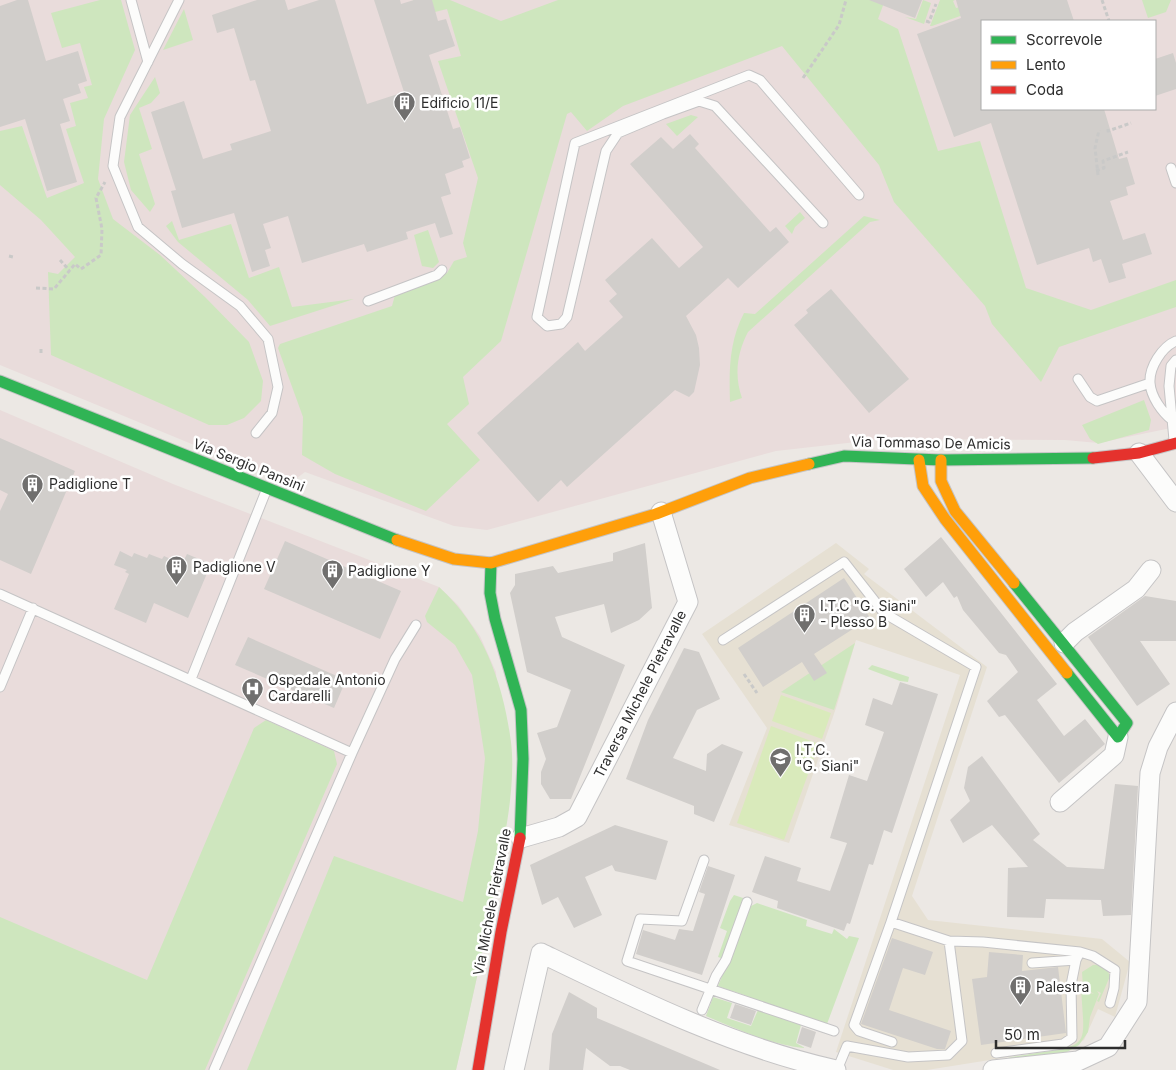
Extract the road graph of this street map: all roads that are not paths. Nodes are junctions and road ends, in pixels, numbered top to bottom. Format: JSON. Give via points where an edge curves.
{"nodes":[{"id":1,"x":131,"y":0,"type":"edge"},
{"id":2,"x":180,"y":0,"type":"edge"},
{"id":3,"x":148,"y":62,"type":"junction"},
{"id":4,"x":1171,"y":168,"type":"dead end"},
{"id":5,"x":1176,"y":183,"type":"edge"},
{"id":6,"x":859,"y":195,"type":"dead end"},
{"id":7,"x":823,"y":223,"type":"dead end"},
{"id":8,"x":442,"y":270,"type":"dead end"},
{"id":9,"x":368,"y":301,"type":"dead end"},
{"id":10,"x":1176,"y":341,"type":"edge"},
{"id":11,"x":1176,"y":360,"type":"edge"},
{"id":12,"x":1078,"y":379,"type":"dead end"},
{"id":13,"x":0,"y":381,"type":"edge"},
{"id":14,"x":1150,"y":384,"type":"junction"},
{"id":15,"x":1172,"y":420,"type":"junction"},
{"id":16,"x":256,"y":433,"type":"dead end"},
{"id":17,"x":1175,"y":443,"type":"edge"},
{"id":18,"x":1139,"y":453,"type":"junction"},
{"id":19,"x":918,"y":460,"type":"junction"},
{"id":20,"x":941,"y":460,"type":"junction"},
{"id":21,"x":267,"y":488,"type":"junction"},
{"id":22,"x":1176,"y":502,"type":"edge"},
{"id":23,"x":659,"y":513,"type":"junction"},
{"id":24,"x":491,"y":563,"type":"junction"},
{"id":25,"x":1151,"y":570,"type":"dead end"},
{"id":26,"x":0,"y":594,"type":"edge"},
{"id":27,"x":33,"y":608,"type":"junction"},
{"id":28,"x":416,"y":625,"type":"dead end"},
{"id":29,"x":723,"y":640,"type":"dead end"},
{"id":30,"x":1064,"y":642,"type":"junction"},
{"id":31,"x":192,"y":679,"type":"junction"},
{"id":32,"x":0,"y":686,"type":"edge"},
{"id":33,"x":1176,"y":712,"type":"edge"},
{"id":34,"x":1118,"y":737,"type":"junction"},
{"id":35,"x":352,"y":753,"type":"junction"},
{"id":36,"x":1060,"y":802,"type":"dead end"},
{"id":37,"x":521,"y":837,"type":"junction"},
{"id":38,"x":704,"y":860,"type":"dead end"},
{"id":39,"x":747,"y":902,"type":"dead end"},
{"id":40,"x":890,"y":922,"type":"junction"},
{"id":41,"x":949,"y":941,"type":"junction"},
{"id":42,"x":1078,"y":956,"type":"junction"},
{"id":43,"x":1032,"y":963,"type":"dead end"},
{"id":44,"x":710,"y":989,"type":"junction"},
{"id":45,"x":1110,"y":1003,"type":"dead end"},
{"id":46,"x":702,"y":1010,"type":"dead end"},
{"id":47,"x":834,"y":1031,"type":"dead end"},
{"id":48,"x":892,"y":1042,"type":"dead end"},
{"id":49,"x":994,"y":1062,"type":"edge"},
{"id":50,"x":214,"y":1070,"type":"edge"},
{"id":51,"x":478,"y":1070,"type":"edge"},
{"id":52,"x":514,"y":1070,"type":"edge"},
{"id":53,"x":837,"y":1070,"type":"edge"}],
"edges":[{"from":1,"to":3,"type":"lane"},
{"from":2,"to":3,"type":"lane"},
{"from":3,"to":16,"type":"lane","via":[[120,117],[113,166],[138,227],[240,306],[268,339],[278,387],[272,413]]},
{"from":4,"to":5,"type":"lane"},
{"from":6,"to":7,"type":"lane","via":[[760,80],[749,75],[575,143],[537,317],[547,326],[561,324],[567,317],[606,151],[618,133],[699,101],[715,106]]},
{"from":8,"to":9,"type":"lane","via":[[437,275]]},
{"from":10,"to":14,"type":"lane","via":[[1156,358]]},
{"from":11,"to":15,"type":"lane","via":[[1171,366],[1169,386]]},
{"from":12,"to":14,"type":"lane","via":[[1090,397],[1097,401]]},
{"from":13,"to":21,"type":"main road","name":"Via Sergio Pansini"},
{"from":14,"to":15,"type":"lane","via":[[1161,411]]},
{"from":15,"to":17,"type":"lane"},
{"from":17,"to":18,"type":"main road","name":"Via Tommaso De Amicis"},
{"from":18,"to":20,"type":"main road","name":"Via Tommaso De Amicis","via":[[1080,459]]},
{"from":18,"to":22,"type":"street"},
{"from":19,"to":20,"type":"main road","name":"Via Tommaso De Amicis"},
{"from":19,"to":23,"type":"main road","name":"Via Tommaso De Amicis","via":[[844,456],[750,478]]},
{"from":19,"to":34,"type":"main road","via":[[923,486],[945,519]]},
{"from":20,"to":30,"type":"main road","via":[[941,481],[955,510]]},
{"from":21,"to":24,"type":"main road","name":"Via Sergio Pansini","via":[[380,534],[454,559]]},
{"from":21,"to":31,"type":"lane"},
{"from":23,"to":24,"type":"main road","name":"Via Tommaso De Amicis"},
{"from":23,"to":37,"type":"street","name":"Traversa Michele Pietravalle","via":[[683,602],[574,815]]},
{"from":24,"to":37,"type":"main road","name":"Via Michele Pietravalle","via":[[490,593],[495,619],[521,710]]},
{"from":25,"to":30,"type":"street","via":[[1136,589]]},
{"from":26,"to":27,"type":"lane"},
{"from":27,"to":31,"type":"lane"},
{"from":27,"to":32,"type":"lane"},
{"from":28,"to":35,"type":"lane","via":[[395,659]]},
{"from":29,"to":40,"type":"lane","via":[[844,562],[884,613],[976,667]]},
{"from":30,"to":34,"type":"main road","via":[[1127,723]]},
{"from":31,"to":35,"type":"lane"},
{"from":33,"to":49,"type":"street","via":[[1158,747],[1150,773],[1137,1002],[1108,1047],[1078,1061]]},
{"from":34,"to":36,"type":"street","via":[[1114,755]]},
{"from":35,"to":50,"type":"lane"},
{"from":37,"to":51,"type":"main road","name":"Via Michele Pietravalle","via":[[500,932]]},
{"from":38,"to":44,"type":"lane","via":[[682,921],[640,919],[627,961]]},
{"from":39,"to":44,"type":"lane","via":[[726,960]]},
{"from":40,"to":41,"type":"lane"},
{"from":40,"to":48,"type":"lane","via":[[854,1025],[859,1031]]},
{"from":41,"to":42,"type":"lane","via":[[992,942]]},
{"from":41,"to":53,"type":"lane","via":[[962,1041],[948,1055],[908,1057],[847,1046]]},
{"from":42,"to":43,"type":"lane"},
{"from":42,"to":45,"type":"lane","via":[[1093,956],[1115,970]]},
{"from":42,"to":49,"type":"lane","via":[[1070,985],[1072,1038],[1062,1044]]},
{"from":44,"to":46,"type":"lane"},
{"from":44,"to":47,"type":"lane"},
{"from":52,"to":53,"type":"street","via":[[541,953],[668,1014],[805,1063]]}]}
